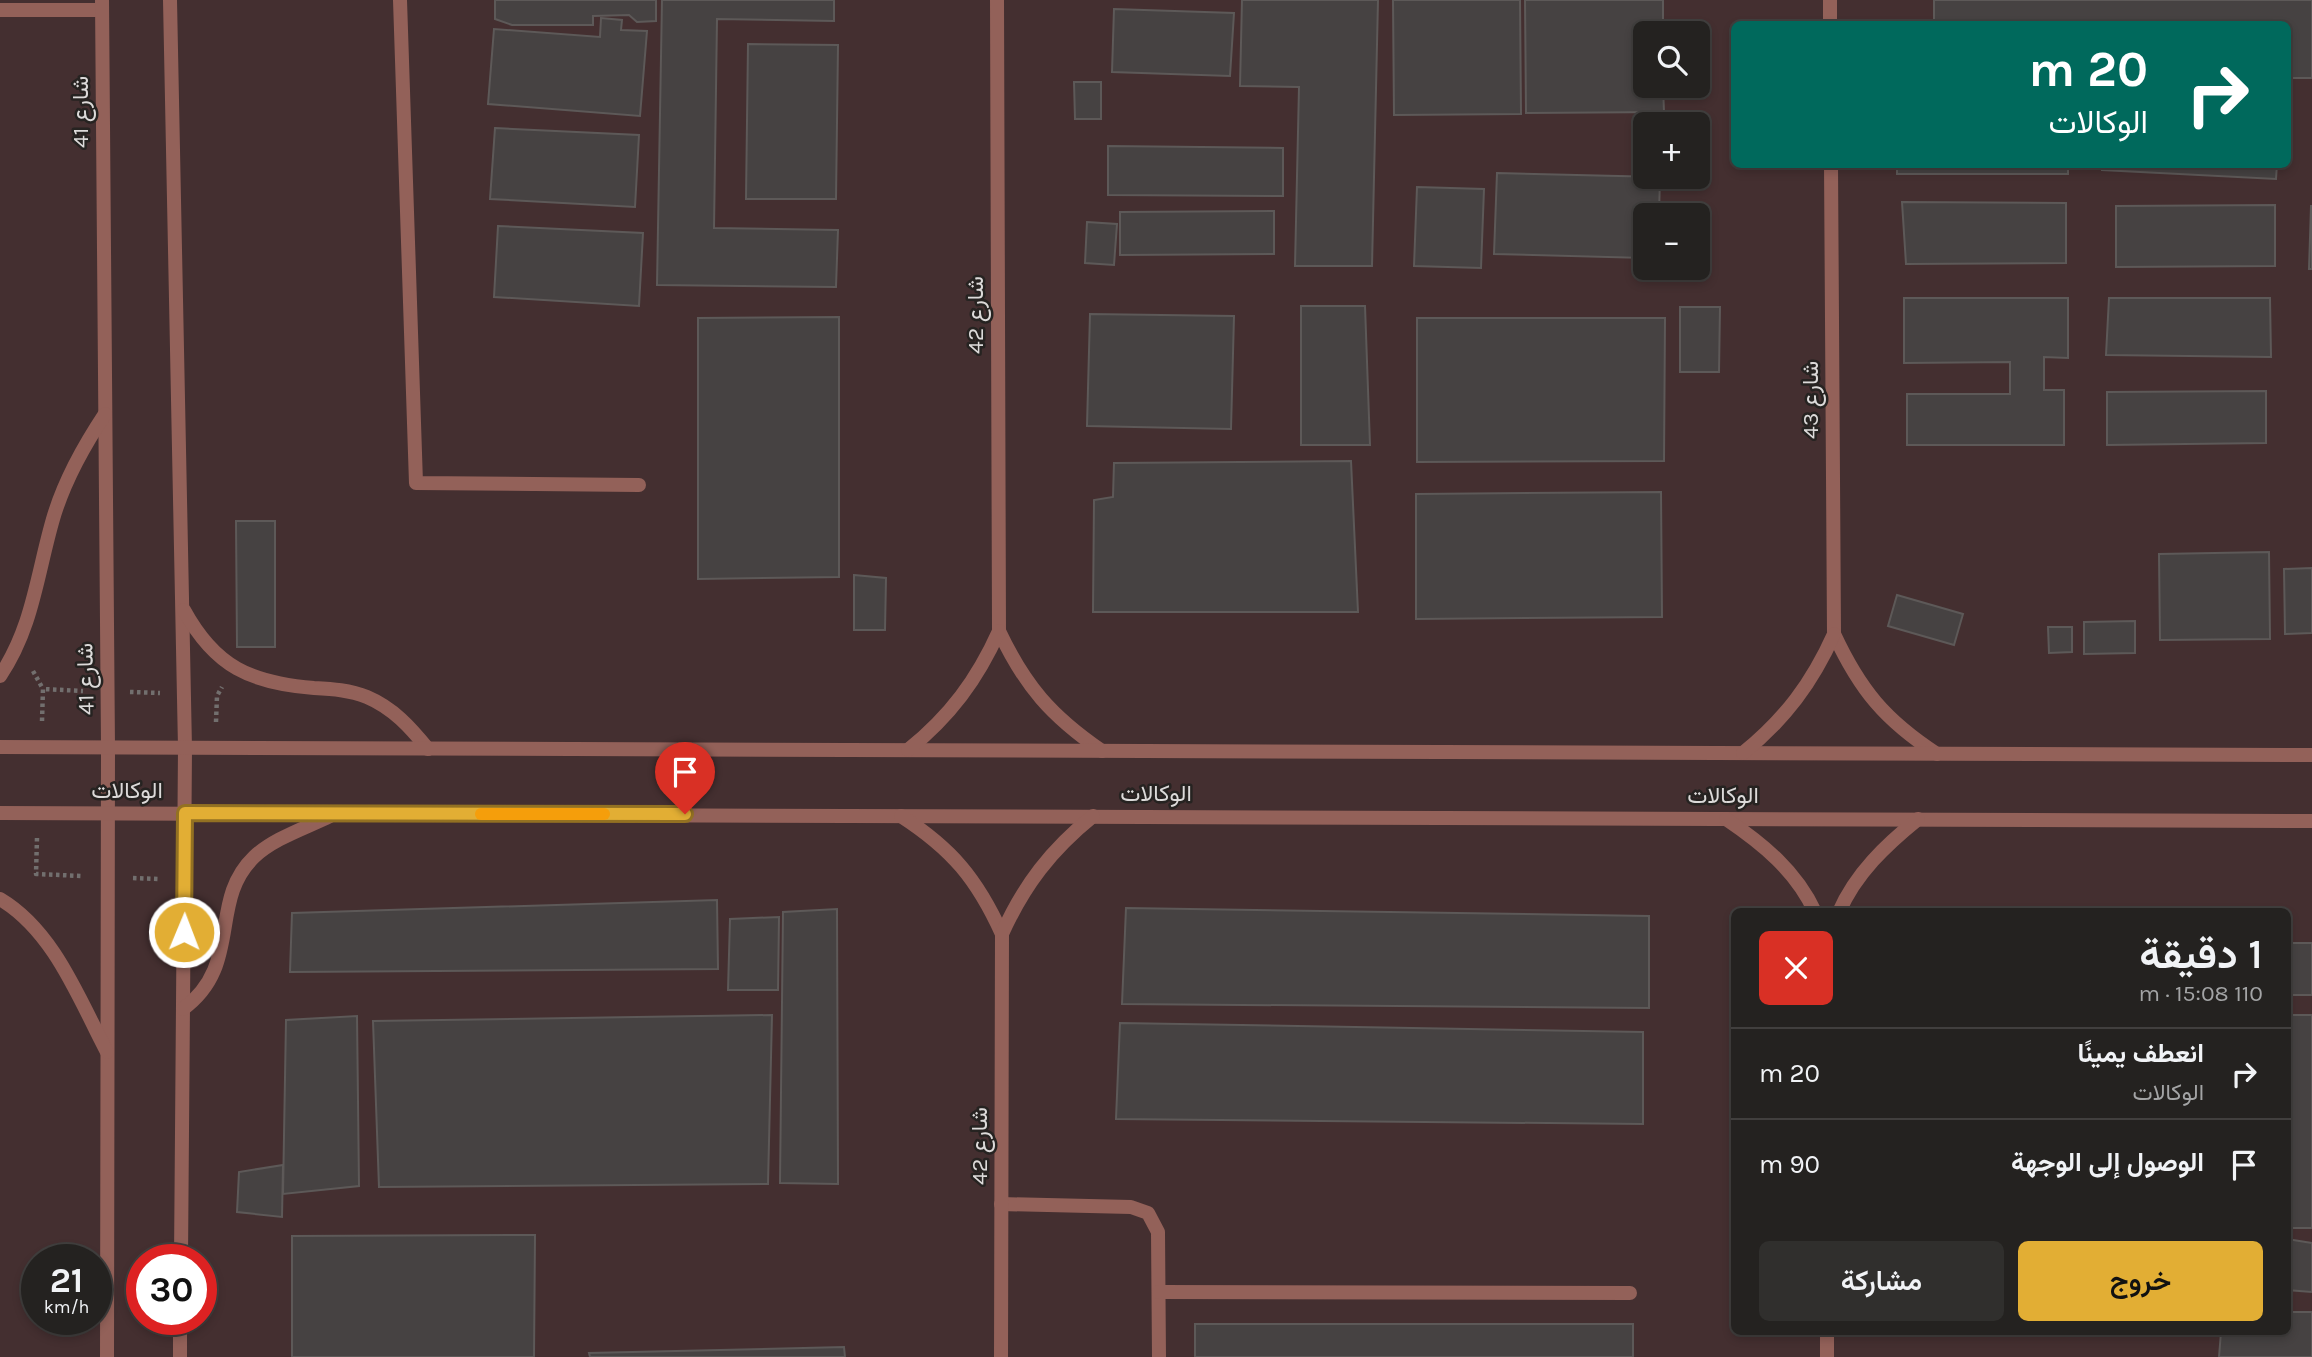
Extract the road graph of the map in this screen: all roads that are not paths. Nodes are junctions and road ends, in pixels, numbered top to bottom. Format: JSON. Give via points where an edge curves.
{"nodes":[{"id":1,"x":170,"y":0,"type":"edge"},
{"id":2,"x":400,"y":0,"type":"edge"},
{"id":3,"x":997,"y":0,"type":"edge"},
{"id":4,"x":1830,"y":0,"type":"edge"},
{"id":5,"x":102,"y":5,"type":"edge"},
{"id":6,"x":0,"y":10,"type":"edge"},
{"id":7,"x":1830,"y":21,"type":"edge"},
{"id":8,"x":1831,"y":168,"type":"edge"},
{"id":9,"x":105,"y":412,"type":"junction"},
{"id":10,"x":639,"y":485,"type":"dead end"},
{"id":11,"x":182,"y":608,"type":"junction"},
{"id":12,"x":999,"y":631,"type":"junction"},
{"id":13,"x":1834,"y":634,"type":"junction"},
{"id":14,"x":0,"y":676,"type":"edge"},
{"id":15,"x":0,"y":747,"type":"edge"},
{"id":16,"x":108,"y":747,"type":"junction"},
{"id":17,"x":185,"y":748,"type":"junction"},
{"id":18,"x":428,"y":748,"type":"junction"},
{"id":19,"x":908,"y":750,"type":"junction"},
{"id":20,"x":1102,"y":751,"type":"junction"},
{"id":21,"x":1743,"y":753,"type":"junction"},
{"id":22,"x":1937,"y":754,"type":"junction"},
{"id":23,"x":2312,"y":755,"type":"edge"},
{"id":24,"x":0,"y":813,"type":"edge"},
{"id":25,"x":108,"y":813,"type":"junction"},
{"id":26,"x":185,"y":813,"type":"junction"},
{"id":27,"x":336,"y":813,"type":"junction"},
{"id":28,"x":900,"y":815,"type":"junction"},
{"id":29,"x":1093,"y":816,"type":"junction"},
{"id":30,"x":1724,"y":818,"type":"junction"},
{"id":31,"x":1918,"y":819,"type":"junction"},
{"id":32,"x":2312,"y":821,"type":"edge"},
{"id":33,"x":0,"y":899,"type":"edge"},
{"id":34,"x":1812,"y":908,"type":"edge"},
{"id":35,"x":1842,"y":908,"type":"edge"},
{"id":36,"x":1002,"y":934,"type":"junction"},
{"id":37,"x":183,"y":1009,"type":"junction"},
{"id":38,"x":107,"y":1054,"type":"junction"},
{"id":39,"x":1001,"y":1204,"type":"junction"},
{"id":40,"x":181,"y":1244,"type":"edge"},
{"id":41,"x":1159,"y":1292,"type":"junction"},
{"id":42,"x":1630,"y":1293,"type":"dead end"},
{"id":43,"x":180,"y":1335,"type":"edge"},
{"id":44,"x":1827,"y":1335,"type":"edge"},
{"id":45,"x":107,"y":1357,"type":"edge"},
{"id":46,"x":180,"y":1357,"type":"edge"},
{"id":47,"x":1001,"y":1357,"type":"edge"},
{"id":48,"x":1159,"y":1357,"type":"edge"},
{"id":49,"x":1827,"y":1357,"type":"edge"}],
"edges":[{"from":1,"to":11,"type":"street"},
{"from":2,"to":10,"type":"street","via":[[416,483]]},
{"from":3,"to":12,"type":"street","name":"شارع 42"},
{"from":4,"to":7,"type":"street"},
{"from":5,"to":6,"type":"street"},
{"from":5,"to":9,"type":"street","name":"شارع 41"},
{"from":8,"to":13,"type":"street","name":"شارع 43"},
{"from":9,"to":14,"type":"street","via":[[66,480],[30,618]]},
{"from":9,"to":16,"type":"street","name":"شارع 41"},
{"from":11,"to":17,"type":"street"},
{"from":11,"to":18,"type":"street","via":[[211,651],[232,667],[268,681],[340,689],[366,697],[411,727]]},
{"from":12,"to":19,"type":"street","name":"شارع 42","via":[[984,665],[962,697]]},
{"from":12,"to":20,"type":"street","name":"شارع 42","via":[[1016,667],[1040,700]]},
{"from":13,"to":21,"type":"street","name":"شارع 43","via":[[1798,701]]},
{"from":13,"to":22,"type":"street","name":"شارع 43","via":[[1851,671],[1875,704],[1903,732]]},
{"from":15,"to":16,"type":"street","name":"الوكالات"},
{"from":16,"to":17,"type":"street","name":"الوكالات"},
{"from":16,"to":25,"type":"street","name":"شارع 41"},
{"from":17,"to":18,"type":"street","name":"الوكالات"},
{"from":17,"to":26,"type":"street"},
{"from":18,"to":19,"type":"street","name":"الوكالات"},
{"from":19,"to":20,"type":"street","name":"الوكالات"},
{"from":20,"to":21,"type":"street","name":"الوكالات"},
{"from":21,"to":22,"type":"street","name":"الوكالات"},
{"from":22,"to":23,"type":"street","name":"الوكالات"},
{"from":24,"to":25,"type":"street","name":"الوكالات"},
{"from":25,"to":26,"type":"street","name":"الوكالات"},
{"from":25,"to":38,"type":"street","name":"شارع 41"},
{"from":26,"to":27,"type":"street","name":"الوكالات"},
{"from":26,"to":37,"type":"street"},
{"from":27,"to":28,"type":"street","name":"الوكالات"},
{"from":27,"to":37,"type":"street","via":[[268,846],[244,867],[231,897],[211,981]]},
{"from":28,"to":29,"type":"street","name":"الوكالات"},
{"from":28,"to":36,"type":"street","name":"شارع 42","via":[[933,837],[962,865]]},
{"from":29,"to":30,"type":"street","name":"الوكالات"},
{"from":29,"to":36,"type":"street","name":"شارع 42","via":[[1038,868]]},
{"from":30,"to":31,"type":"street","name":"الوكالات"},
{"from":30,"to":34,"type":"street","via":[[1758,840],[1787,868]]},
{"from":31,"to":32,"type":"street","name":"الوكالات"},
{"from":31,"to":35,"type":"street","via":[[1872,861]]},
{"from":33,"to":38,"type":"street","via":[[48,944]]},
{"from":36,"to":39,"type":"street","name":"شارع 42"},
{"from":37,"to":40,"type":"street"},
{"from":38,"to":45,"type":"street","name":"شارع 41"},
{"from":39,"to":41,"type":"street","via":[[1131,1207],[1148,1213],[1158,1233]]},
{"from":39,"to":47,"type":"street","name":"شارع 42"},
{"from":41,"to":42,"type":"street"},
{"from":41,"to":48,"type":"street"},
{"from":43,"to":46,"type":"street"},
{"from":44,"to":49,"type":"street"}]}
